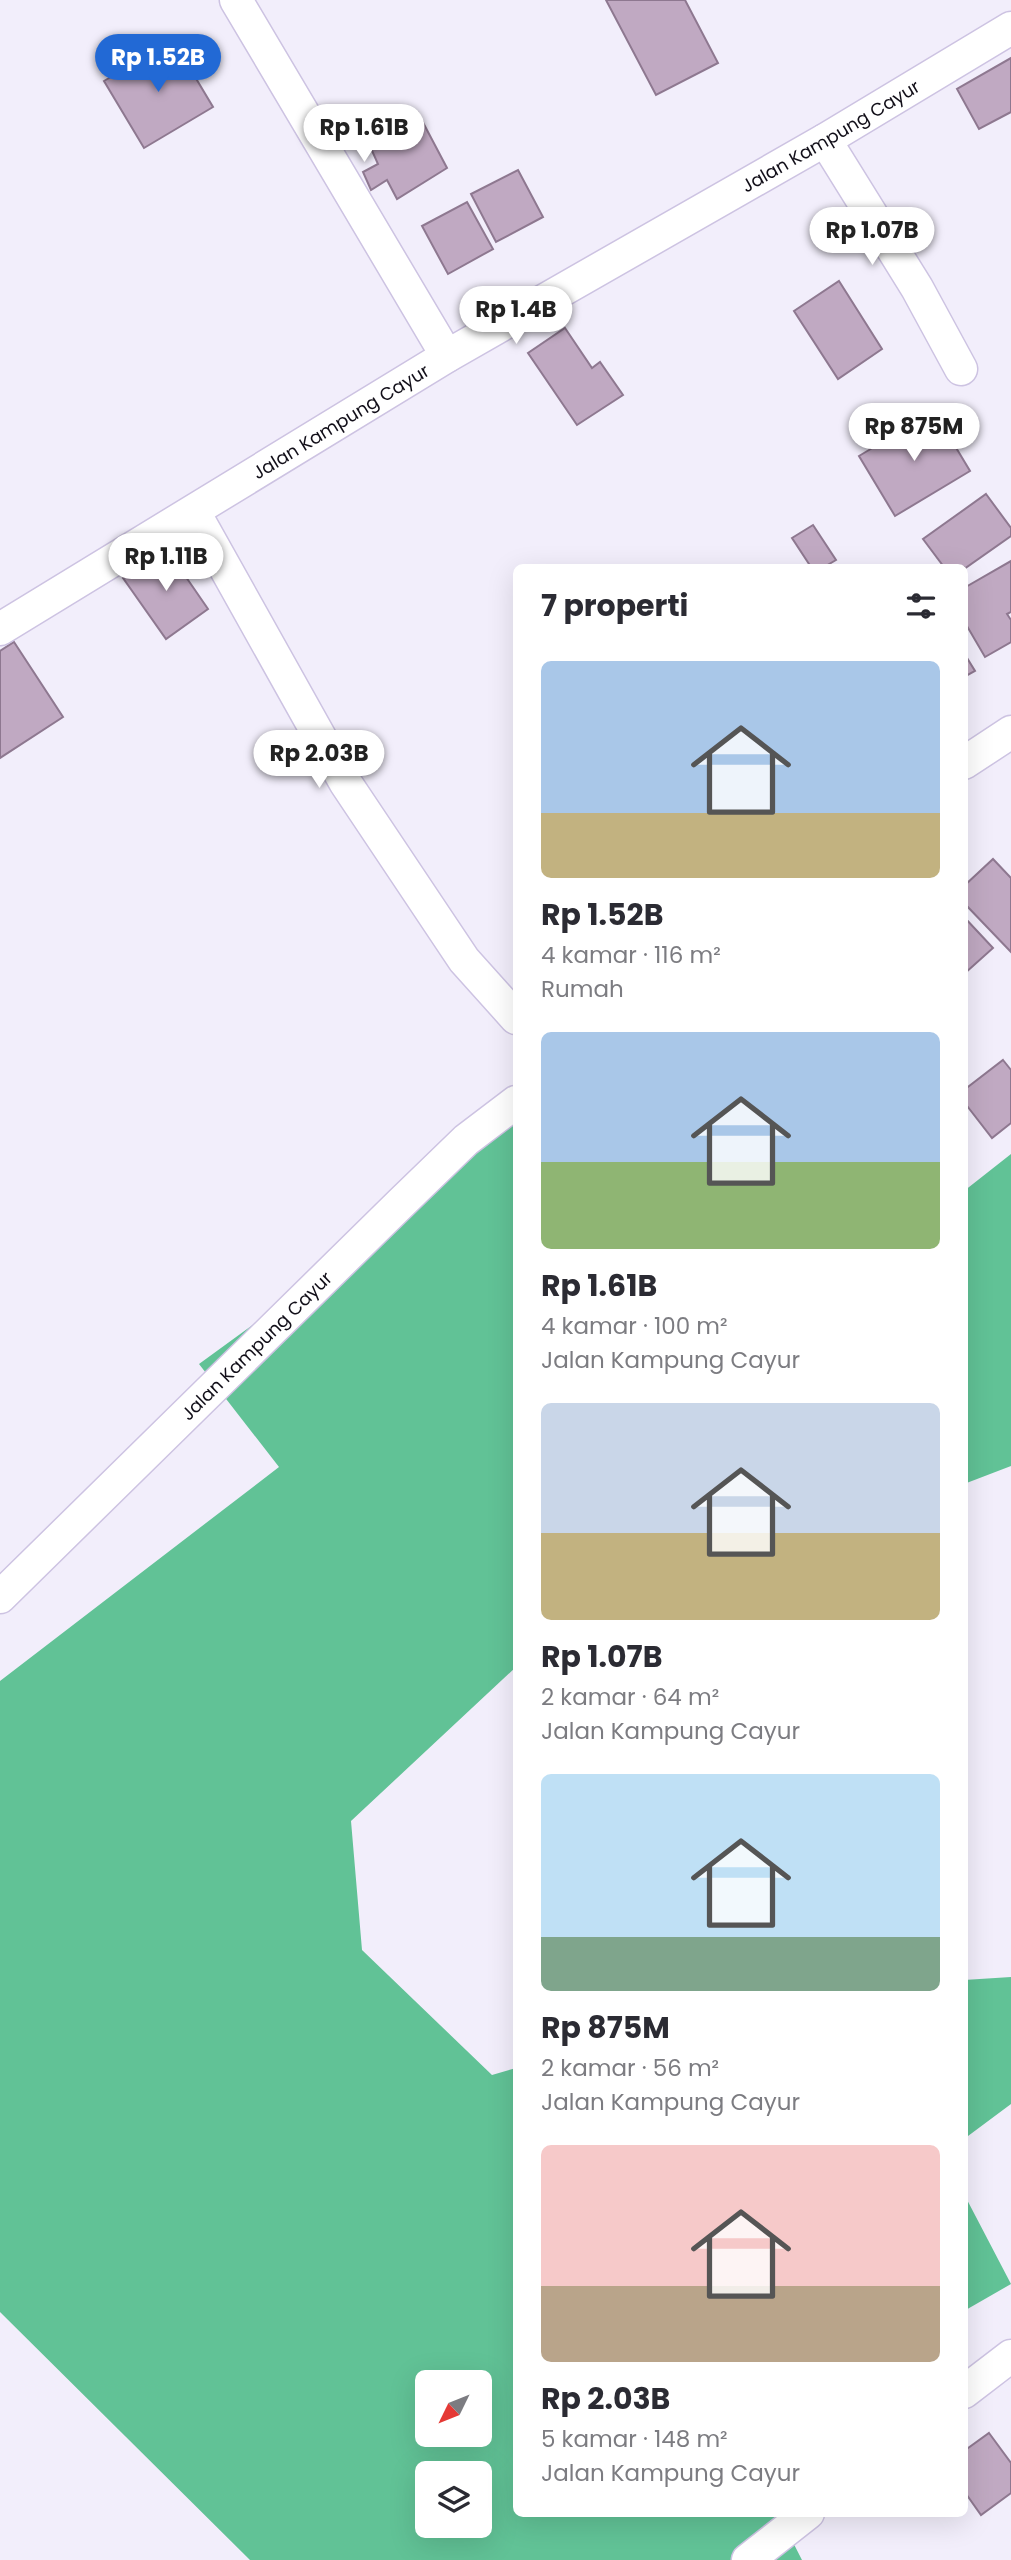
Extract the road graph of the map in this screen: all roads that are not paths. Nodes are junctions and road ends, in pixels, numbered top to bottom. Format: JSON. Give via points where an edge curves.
{"nodes":[{"id":1,"x":236,"y":0,"type":"edge"},
{"id":2,"x":1011,"y":28,"type":"edge"},
{"id":3,"x":825,"y":141,"type":"junction"},
{"id":4,"x":447,"y":356,"type":"junction"},
{"id":5,"x":961,"y":369,"type":"dead end"},
{"id":6,"x":194,"y":512,"type":"junction"},
{"id":7,"x":0,"y":629,"type":"edge"},
{"id":8,"x":1011,"y":732,"type":"edge"},
{"id":9,"x":968,"y":760,"type":"edge"},
{"id":10,"x":513,"y":1015,"type":"edge"},
{"id":11,"x":513,"y":1103,"type":"edge"},
{"id":12,"x":0,"y":1597,"type":"edge"},
{"id":13,"x":1011,"y":2356,"type":"edge"},
{"id":14,"x":968,"y":2389,"type":"edge"},
{"id":15,"x":803,"y":2517,"type":"edge"},
{"id":16,"x":748,"y":2560,"type":"edge"}],
"edges":[{"from":1,"to":4,"type":"street"},
{"from":2,"to":3,"type":"street","name":"Jalan Kampung Cayur"},
{"from":3,"to":4,"type":"street","name":"Jalan Kampung Cayur"},
{"from":3,"to":5,"type":"street"},
{"from":4,"to":6,"type":"street","name":"Jalan Kampung Cayur"},
{"from":6,"to":7,"type":"street","name":"Jalan Kampung Cayur"},
{"from":6,"to":10,"type":"street","via":[[345,782],[464,960]]},
{"from":8,"to":9,"type":"street"},
{"from":11,"to":12,"type":"street","name":"Jalan Kampung Cayur","via":[[447,1158]]},
{"from":13,"to":14,"type":"street"},
{"from":15,"to":16,"type":"street"}]}
